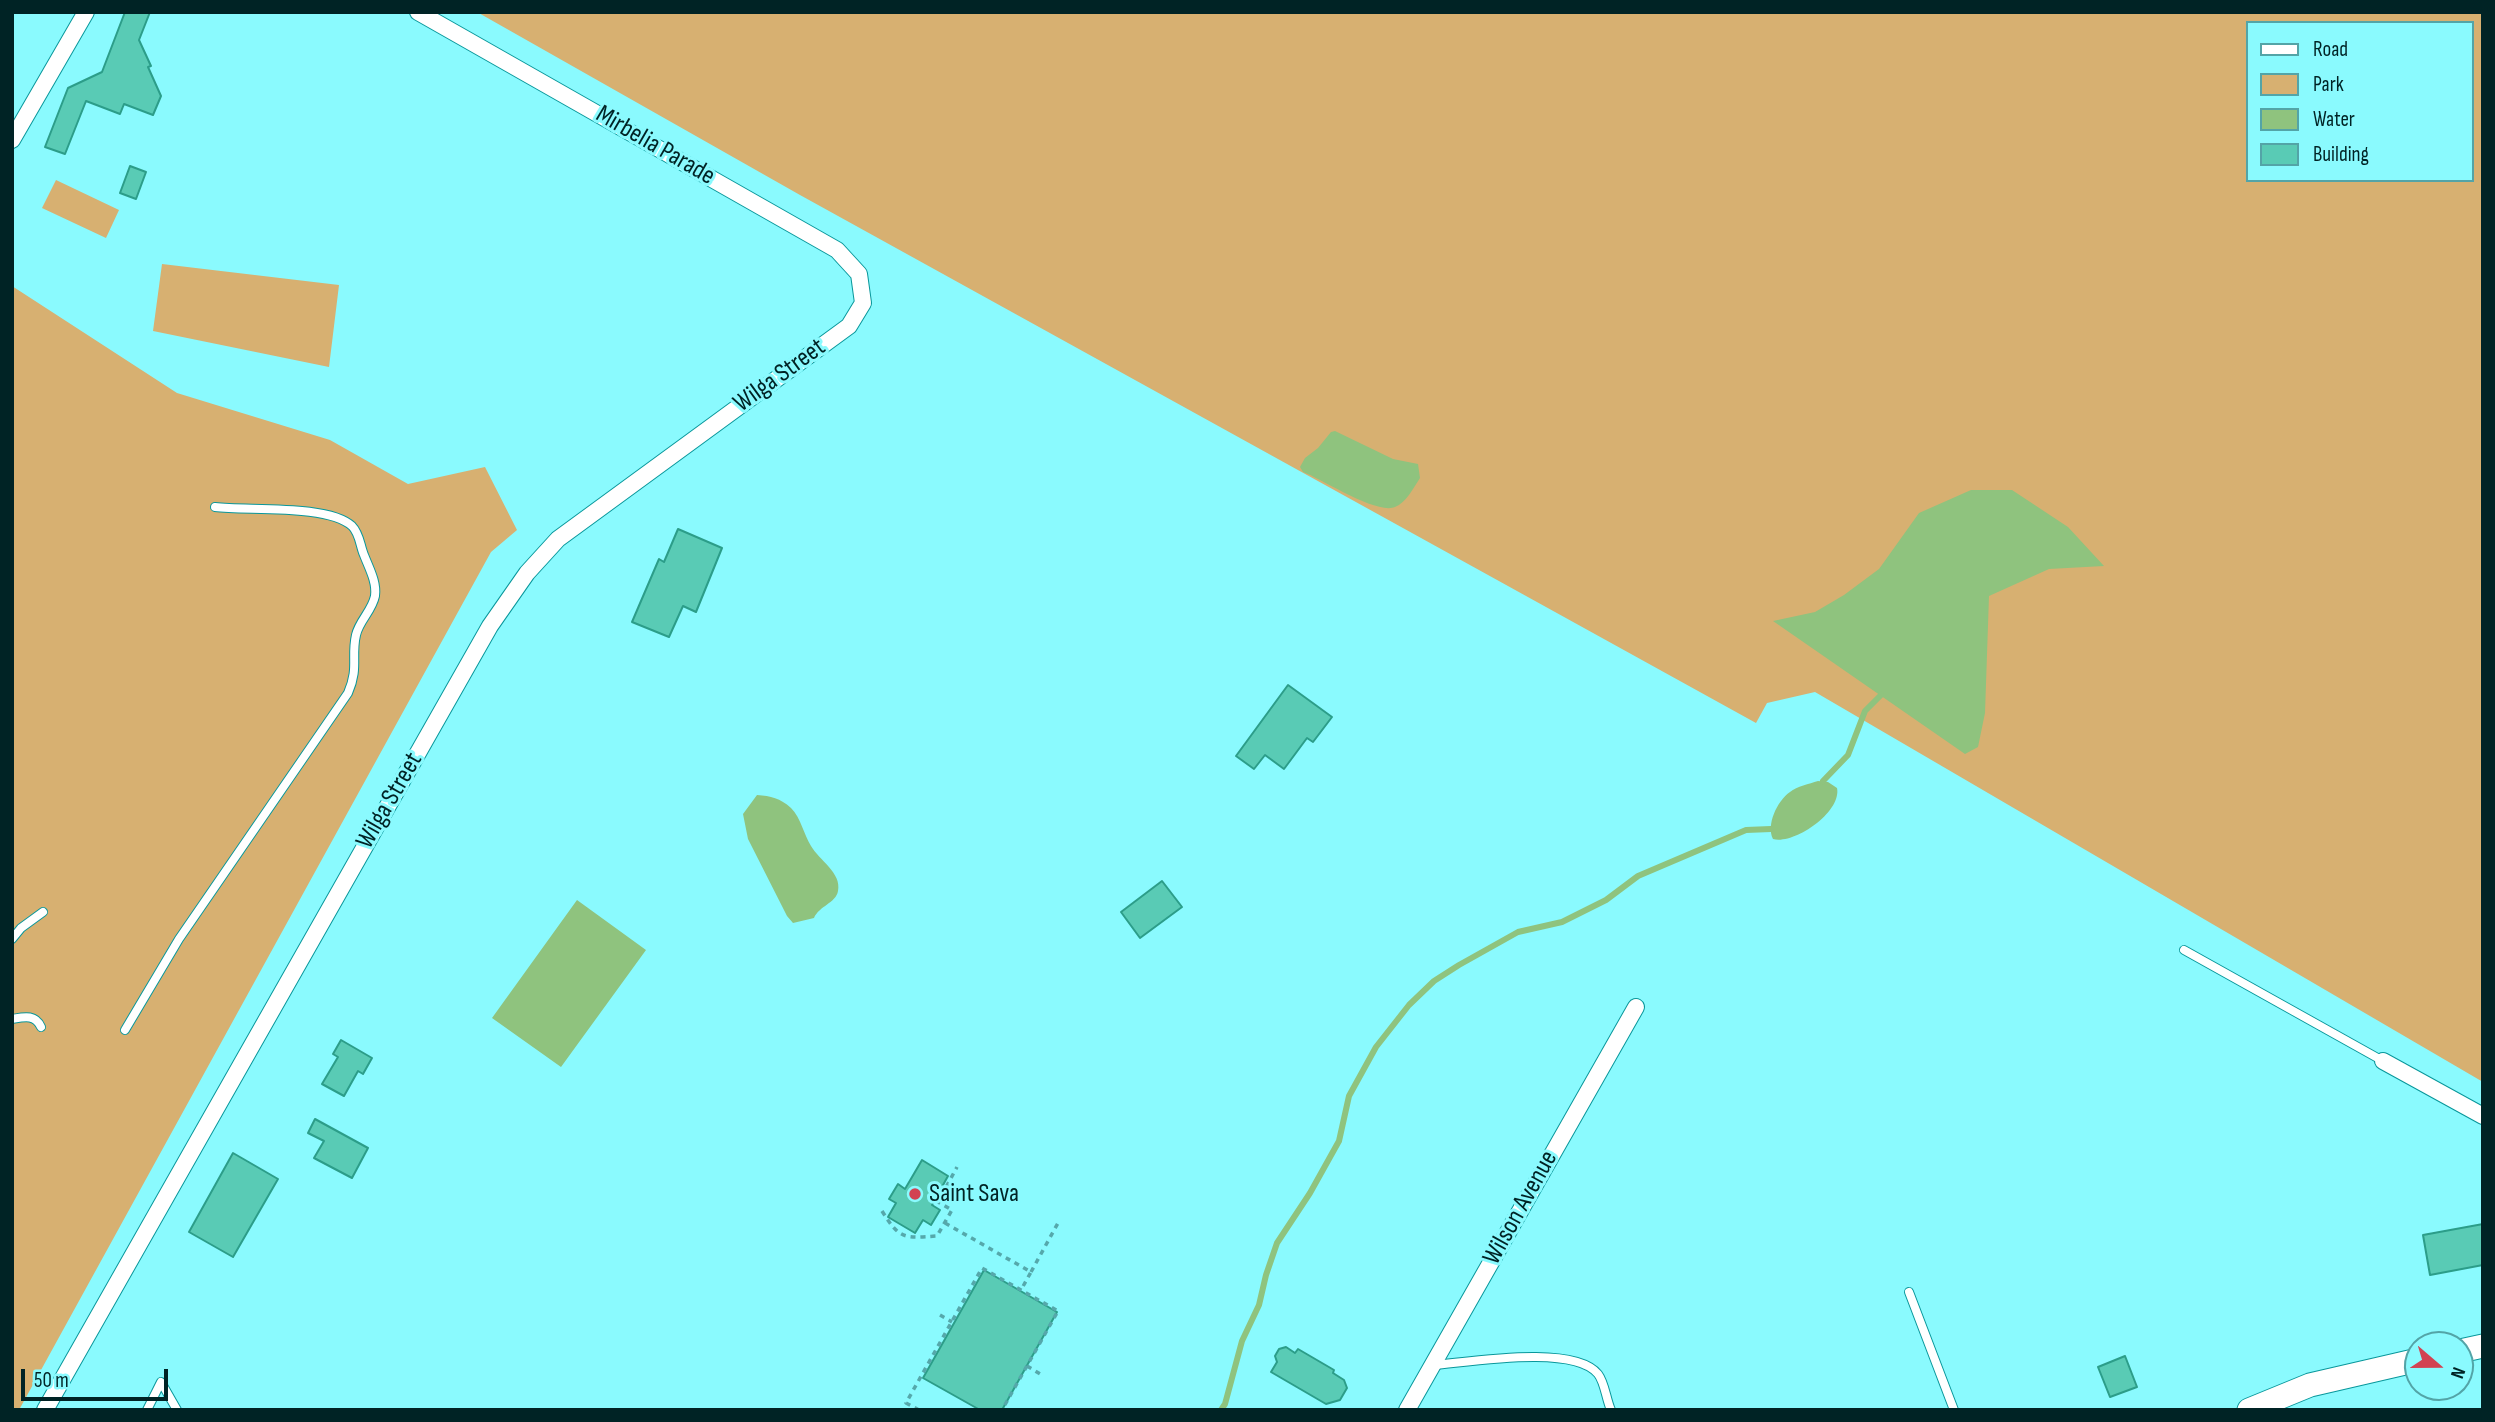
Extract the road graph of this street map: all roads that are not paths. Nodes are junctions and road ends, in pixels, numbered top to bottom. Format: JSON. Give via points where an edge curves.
{"nodes":[{"id":1,"x":86,"y":12,"type":"edge"},
{"id":2,"x":418,"y":12,"type":"edge"},
{"id":3,"x":12,"y":140,"type":"edge"},
{"id":4,"x":863,"y":303,"type":"joint"},
{"id":5,"x":215,"y":507,"type":"dead end"},
{"id":6,"x":43,"y":912,"type":"dead end"},
{"id":7,"x":12,"y":939,"type":"edge"},
{"id":8,"x":2184,"y":950,"type":"dead end"},
{"id":9,"x":1636,"y":1007,"type":"dead end"},
{"id":10,"x":12,"y":1019,"type":"edge"},
{"id":11,"x":41,"y":1027,"type":"dead end"},
{"id":12,"x":125,"y":1030,"type":"dead end"},
{"id":13,"x":2383,"y":1060,"type":"joint"},
{"id":14,"x":2483,"y":1116,"type":"edge"},
{"id":15,"x":1909,"y":1292,"type":"dead end"},
{"id":16,"x":2404,"y":1363,"type":"edge"},
{"id":17,"x":1433,"y":1365,"type":"junction"},
{"id":18,"x":45,"y":1410,"type":"edge"},
{"id":19,"x":147,"y":1410,"type":"edge"},
{"id":20,"x":177,"y":1410,"type":"edge"},
{"id":21,"x":1407,"y":1410,"type":"edge"},
{"id":22,"x":1611,"y":1410,"type":"edge"},
{"id":23,"x":1954,"y":1410,"type":"edge"},
{"id":24,"x":2249,"y":1410,"type":"edge"}],
"edges":[{"from":1,"to":3,"type":"street"},
{"from":2,"to":4,"type":"street","name":"Mirbelia Parade","via":[[837,250],[859,274]]},
{"from":4,"to":18,"type":"street","name":"Wilga Street","via":[[849,326],[558,539],[527,573],[490,626]]},
{"from":5,"to":12,"type":"lane","via":[[311,512],[341,519],[358,535],[375,597],[356,634],[356,666],[348,693],[179,939]]},
{"from":6,"to":7,"type":"lane"},
{"from":8,"to":13,"type":"lane"},
{"from":9,"to":17,"type":"street","name":"Wilson Avenue"},
{"from":10,"to":11,"type":"lane","via":[[30,1017]]},
{"from":13,"to":14,"type":"street"},
{"from":15,"to":23,"type":"lane"},
{"from":16,"to":24,"type":"main road","via":[[2310,1385]]},
{"from":17,"to":21,"type":"street","name":"Wilson Avenue"},
{"from":17,"to":22,"type":"lane","via":[[1529,1356],[1584,1363],[1599,1375]]},
{"from":19,"to":20,"type":"lane","via":[[161,1382]]}]}
